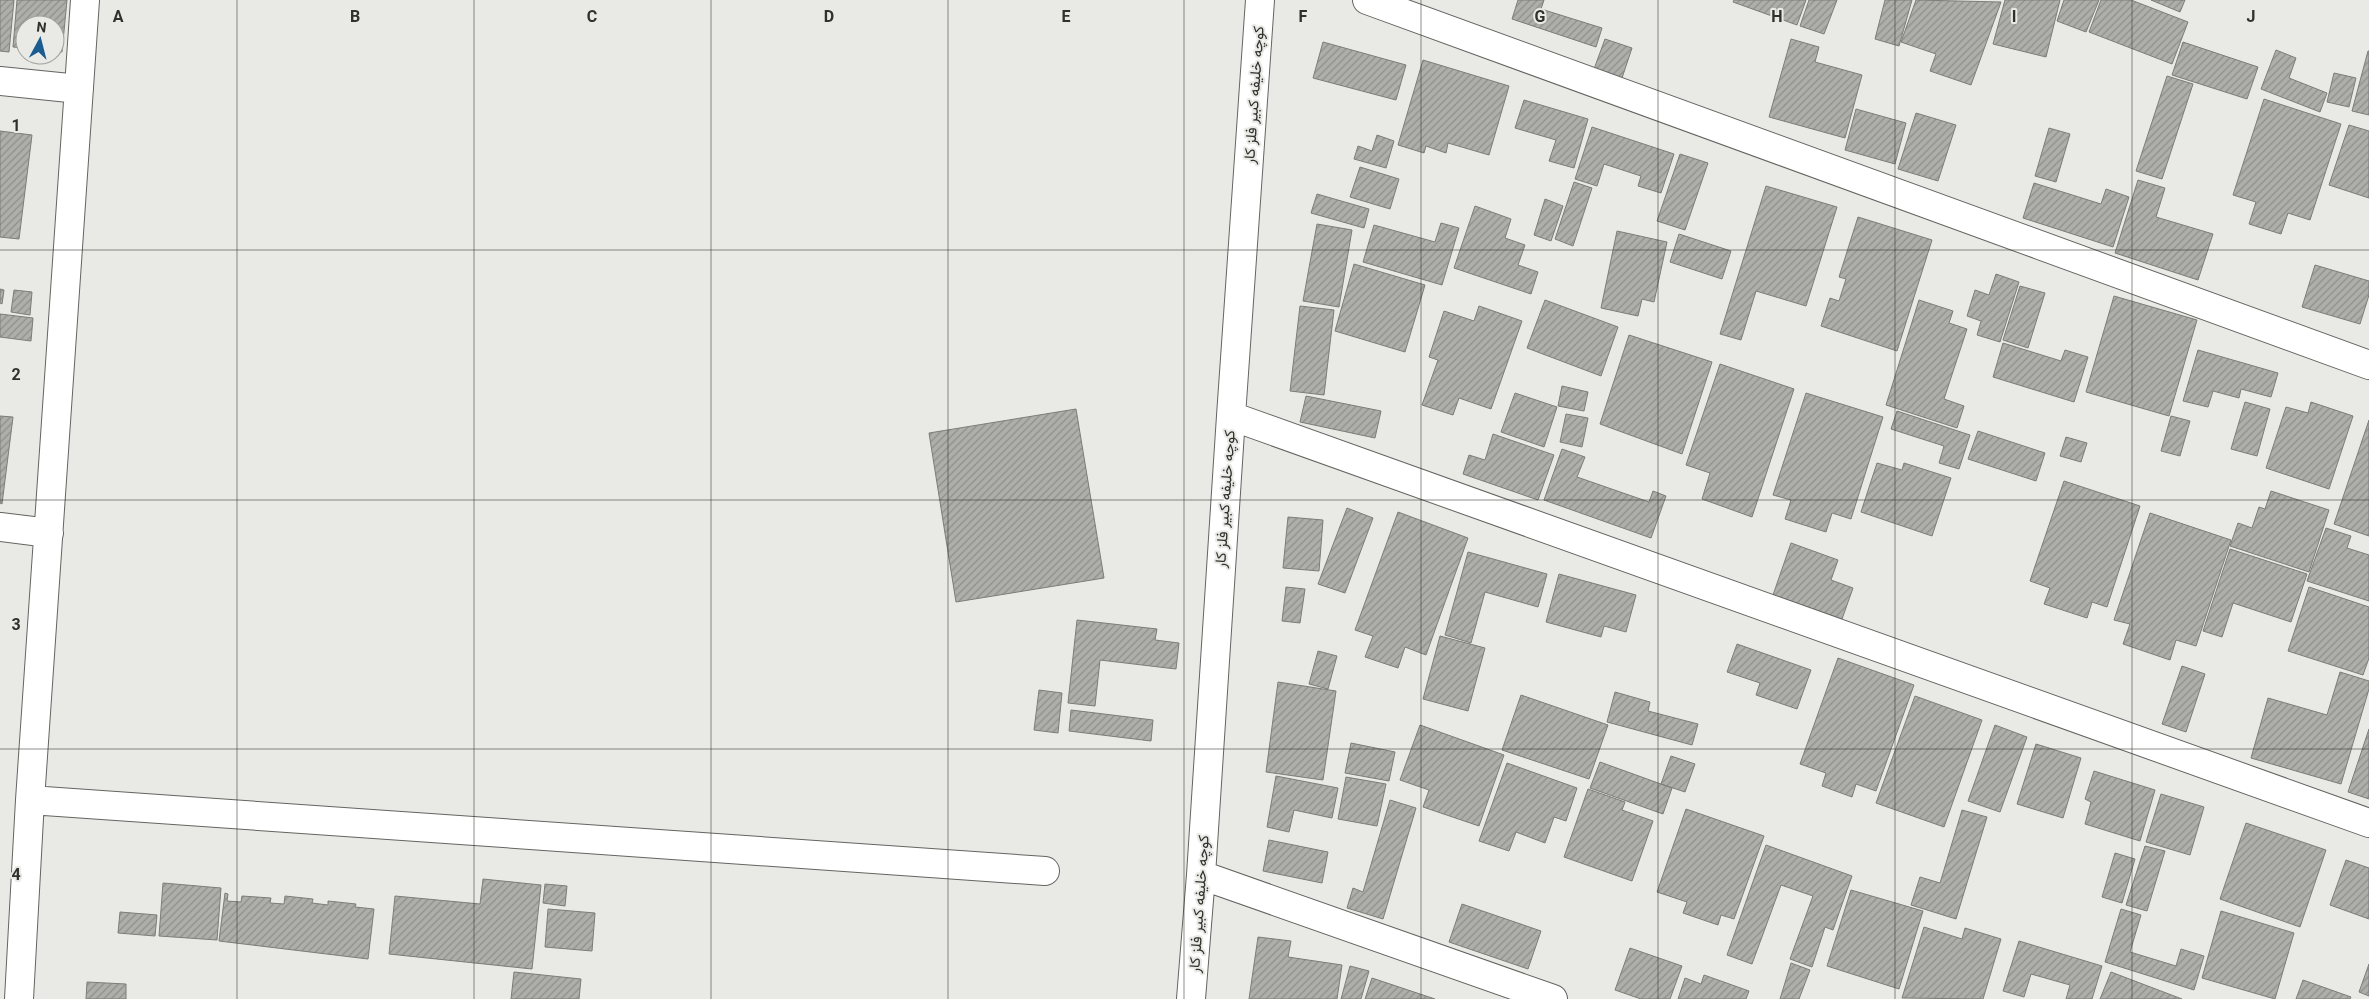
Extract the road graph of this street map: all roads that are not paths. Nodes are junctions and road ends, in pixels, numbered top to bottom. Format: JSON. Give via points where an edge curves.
{"nodes":[{"id":1,"x":85,"y":0,"type":"edge"},
{"id":2,"x":1260,"y":0,"type":"edge"},
{"id":3,"x":1367,"y":0,"type":"edge"},
{"id":4,"x":0,"y":81,"type":"edge"},
{"id":5,"x":79,"y":89,"type":"junction"},
{"id":6,"x":2369,"y":365,"type":"edge"},
{"id":7,"x":1230,"y":416,"type":"junction"},
{"id":8,"x":0,"y":528,"type":"edge"},
{"id":9,"x":49,"y":532,"type":"junction"},
{"id":10,"x":30,"y":800,"type":"junction"},
{"id":11,"x":2369,"y":823,"type":"edge"},
{"id":12,"x":1045,"y":871,"type":"dead end"},
{"id":13,"x":1202,"y":875,"type":"junction"},
{"id":14,"x":10,"y":970,"type":"edge"},
{"id":15,"x":19,"y":999,"type":"edge"},
{"id":16,"x":1191,"y":999,"type":"edge"},
{"id":17,"x":1553,"y":999,"type":"edge"}],
"edges":[{"from":1,"to":5,"type":"street"},
{"from":2,"to":7,"type":"street","name":"کوچه خلیفه کبیر فلز کار"},
{"from":3,"to":6,"type":"street"},
{"from":4,"to":5,"type":"street"},
{"from":5,"to":9,"type":"street"},
{"from":7,"to":11,"type":"street"},
{"from":7,"to":13,"type":"street","name":"کوچه خلیفه کبیر فلز کار"},
{"from":8,"to":9,"type":"street"},
{"from":9,"to":10,"type":"street"},
{"from":10,"to":12,"type":"street"},
{"from":10,"to":14,"type":"street"},
{"from":13,"to":16,"type":"street","name":"کوچه خلیفه کبیر فلز کار"},
{"from":13,"to":17,"type":"street"},
{"from":14,"to":15,"type":"street"}]}
